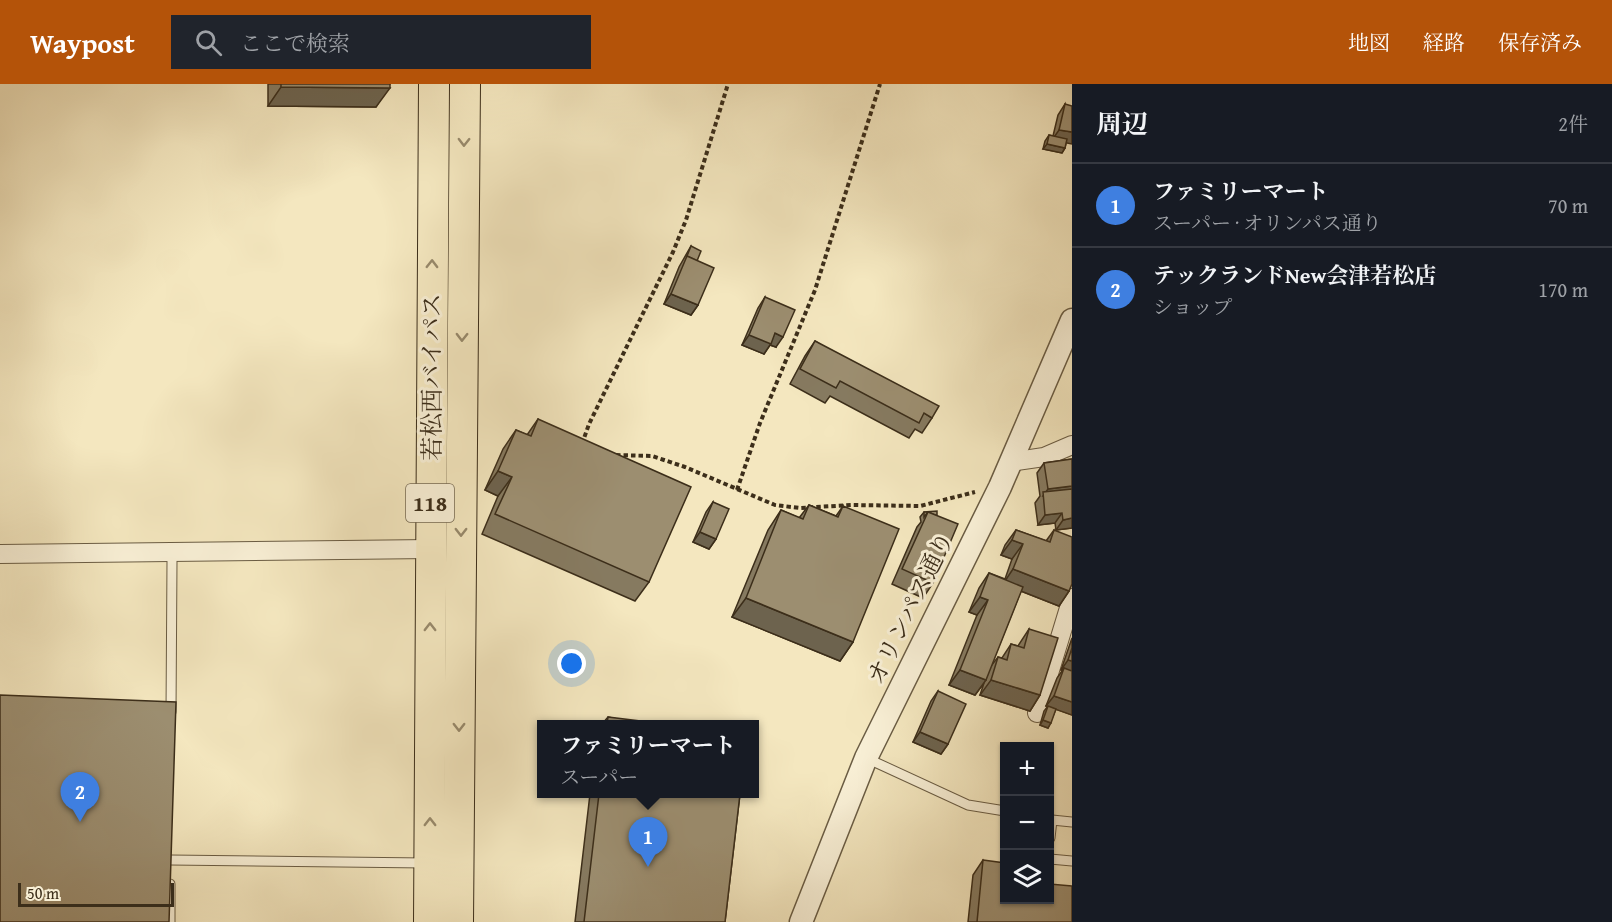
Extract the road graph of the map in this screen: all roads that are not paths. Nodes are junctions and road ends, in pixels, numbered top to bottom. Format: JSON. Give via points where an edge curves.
{"nodes":[{"id":1,"x":434,"y":84,"type":"edge"},
{"id":2,"x":465,"y":84,"type":"edge"},
{"id":3,"x":1072,"y":320,"type":"edge"},
{"id":4,"x":1072,"y":445,"type":"edge"},
{"id":5,"x":1010,"y":462,"type":"junction"},
{"id":6,"x":430,"y":549,"type":"junction"},
{"id":7,"x":0,"y":554,"type":"edge"},
{"id":8,"x":172,"y":561,"type":"dead end"},
{"id":9,"x":1072,"y":598,"type":"edge"},
{"id":10,"x":1037,"y":713,"type":"dead end"},
{"id":11,"x":171,"y":716,"type":"edge"},
{"id":12,"x":866,"y":758,"type":"junction"},
{"id":13,"x":1000,"y":810,"type":"edge"},
{"id":14,"x":1054,"y":820,"type":"edge"},
{"id":15,"x":1072,"y":822,"type":"edge"},
{"id":16,"x":170,"y":848,"type":"edge"},
{"id":17,"x":1054,"y":859,"type":"edge"},
{"id":18,"x":170,"y":860,"type":"junction"},
{"id":19,"x":1072,"y":861,"type":"edge"},
{"id":20,"x":430,"y":864,"type":"junction"},
{"id":21,"x":170,"y":922,"type":"edge"},
{"id":22,"x":429,"y":922,"type":"edge"},
{"id":23,"x":458,"y":922,"type":"edge"},
{"id":24,"x":801,"y":922,"type":"edge"}],
"edges":[{"from":6,"to":1,"type":"highway","name":"若松西バイパス","number":"118","one_way":true},
{"from":2,"to":23,"type":"highway","name":"若松西バイパス","number":"118","one_way":true},
{"from":3,"to":5,"type":"street","name":"オリンパス通り"},
{"from":4,"to":5,"type":"street","via":[[1044,457]]},
{"from":5,"to":12,"type":"street","name":"オリンパス通り"},
{"from":6,"to":7,"type":"street"},
{"from":20,"to":6,"type":"highway","name":"若松西バイパス","number":"118","one_way":true},
{"from":8,"to":11,"type":"lane"},
{"from":9,"to":10,"type":"street"},
{"from":12,"to":13,"type":"lane","via":[[968,805]]},
{"from":12,"to":24,"type":"street","name":"オリンパス通り"},
{"from":14,"to":15,"type":"lane"},
{"from":16,"to":18,"type":"lane"},
{"from":17,"to":19,"type":"lane"},
{"from":18,"to":20,"type":"lane"},
{"from":18,"to":21,"type":"lane"},
{"from":20,"to":22,"type":"highway","name":"若松西バイパス","number":"118"}]}
